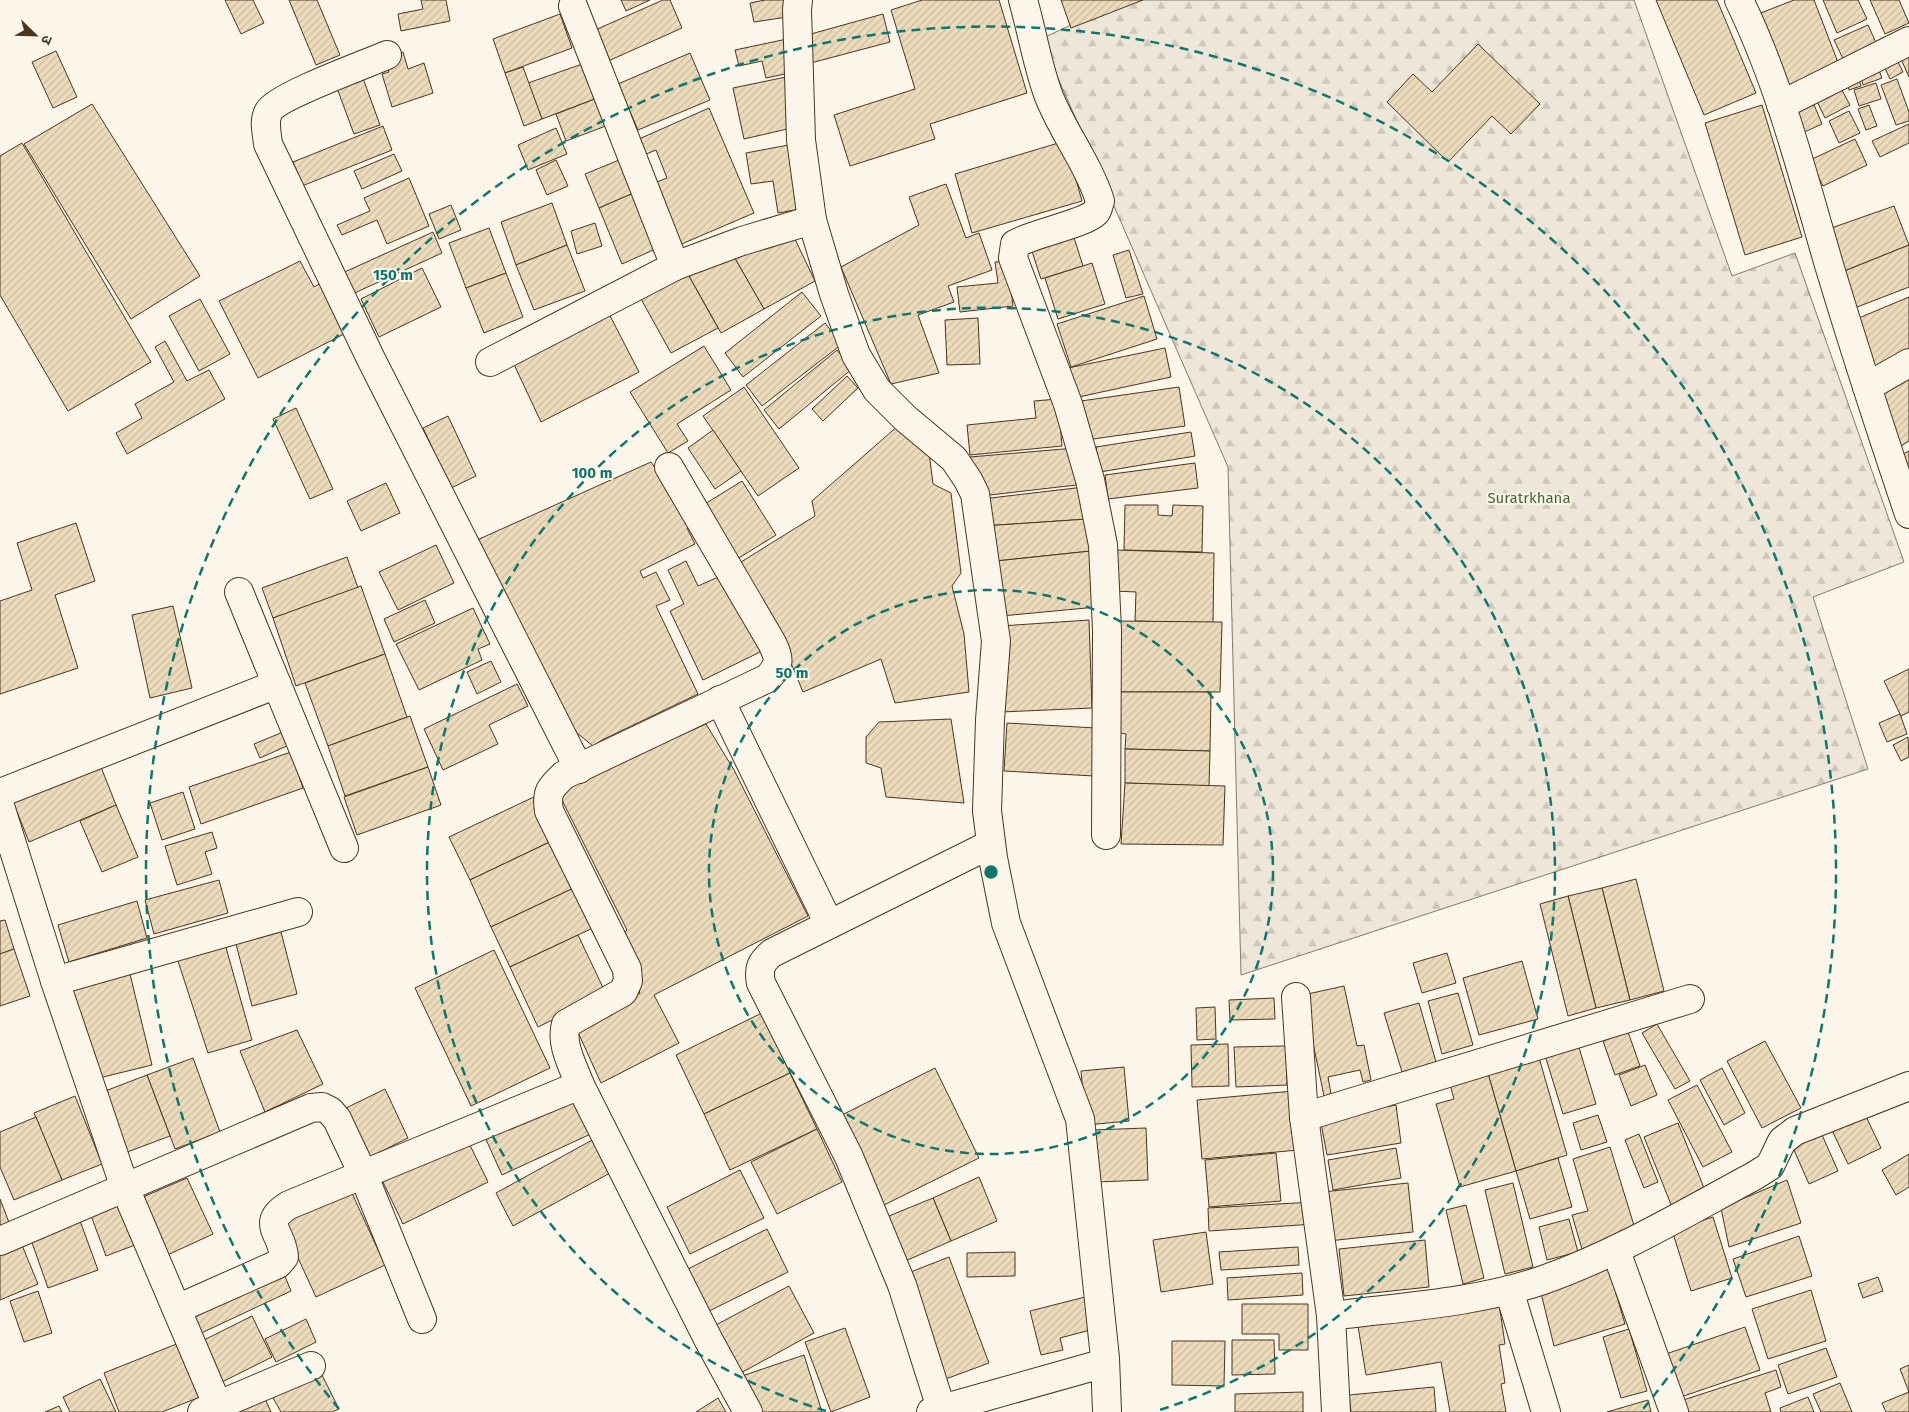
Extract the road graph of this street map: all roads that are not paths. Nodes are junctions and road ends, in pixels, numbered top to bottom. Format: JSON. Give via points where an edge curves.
{"nodes":[{"id":1,"x":798,"y":0,"type":"edge"},
{"id":2,"x":1023,"y":0,"type":"edge"},
{"id":3,"x":1739,"y":0,"type":"edge"},
{"id":4,"x":573,"y":6,"type":"dead end"},
{"id":5,"x":1909,"y":41,"type":"edge"},
{"id":6,"x":387,"y":55,"type":"dead end"},
{"id":7,"x":1781,"y":105,"type":"junction"},
{"id":8,"x":812,"y":220,"type":"junction"},
{"id":9,"x":675,"y":266,"type":"junction"},
{"id":10,"x":490,"y":362,"type":"dead end"},
{"id":11,"x":1909,"y":363,"type":"edge"},
{"id":12,"x":1867,"y":387,"type":"junction"},
{"id":13,"x":669,"y":467,"type":"dead end"},
{"id":14,"x":1909,"y":514,"type":"edge"},
{"id":15,"x":239,"y":592,"type":"dead end"},
{"id":16,"x":277,"y":684,"type":"junction"},
{"id":17,"x":720,"y":700,"type":"junction"},
{"id":18,"x":579,"y":768,"type":"junction"},
{"id":19,"x":0,"y":793,"type":"edge"},
{"id":20,"x":0,"y":806,"type":"edge"},
{"id":21,"x":1106,"y":835,"type":"dead end"},
{"id":22,"x":991,"y":844,"type":"junction"},
{"id":23,"x":344,"y":848,"type":"dead end"},
{"id":24,"x":298,"y":912,"type":"dead end"},
{"id":25,"x":829,"y":924,"type":"junction"},
{"id":26,"x":55,"y":982,"type":"junction"},
{"id":27,"x":1296,"y":997,"type":"dead end"},
{"id":28,"x":1690,"y":999,"type":"dead end"},
{"id":29,"x":580,"y":1085,"type":"junction"},
{"id":30,"x":1909,"y":1086,"type":"edge"},
{"id":31,"x":1304,"y":1117,"type":"junction"},
{"id":32,"x":363,"y":1174,"type":"junction"},
{"id":33,"x":125,"y":1188,"type":"junction"},
{"id":34,"x":0,"y":1241,"type":"edge"},
{"id":35,"x":1616,"y":1251,"type":"junction"},
{"id":36,"x":1509,"y":1290,"type":"junction"},
{"id":37,"x":177,"y":1309,"type":"junction"},
{"id":38,"x":1331,"y":1316,"type":"junction"},
{"id":39,"x":422,"y":1319,"type":"dead end"},
{"id":40,"x":1105,"y":1363,"type":"junction"},
{"id":41,"x":311,"y":1366,"type":"dead end"},
{"id":42,"x":209,"y":1408,"type":"edge"},
{"id":43,"x":936,"y":1410,"type":"edge"},
{"id":44,"x":748,"y":1412,"type":"edge"},
{"id":45,"x":1107,"y":1412,"type":"edge"},
{"id":46,"x":1336,"y":1412,"type":"edge"},
{"id":47,"x":1546,"y":1412,"type":"edge"},
{"id":48,"x":1674,"y":1412,"type":"edge"}],
"edges":[{"from":1,"to":8,"type":"street","via":[[801,140]]},
{"from":2,"to":21,"type":"street","via":[[1048,92],[1100,201],[1096,212],[1084,220],[1026,237],[1015,244],[1013,258],[1068,404],[1090,480],[1103,545],[1107,630]]},
{"from":3,"to":7,"type":"street"},
{"from":4,"to":9,"type":"street"},
{"from":5,"to":7,"type":"street"},
{"from":6,"to":18,"type":"street","via":[[284,98],[270,110],[265,124],[268,144],[371,359]]},
{"from":7,"to":12,"type":"street"},
{"from":8,"to":9,"type":"street"},
{"from":8,"to":22,"type":"street","via":[[856,355],[877,390],[954,458],[975,494],[996,641],[988,774]]},
{"from":9,"to":10,"type":"street"},
{"from":11,"to":12,"type":"street"},
{"from":12,"to":14,"type":"street"},
{"from":13,"to":17,"type":"street","via":[[779,656],[777,668],[768,678]]},
{"from":15,"to":16,"type":"street"},
{"from":16,"to":19,"type":"street"},
{"from":16,"to":23,"type":"street"},
{"from":17,"to":18,"type":"street"},
{"from":17,"to":25,"type":"street"},
{"from":18,"to":29,"type":"street","via":[[552,786],[547,798],[549,811],[626,969],[628,981],[623,992],[566,1024],[563,1034],[565,1046]]},
{"from":20,"to":26,"type":"street"},
{"from":22,"to":25,"type":"street"},
{"from":22,"to":40,"type":"street","via":[[1006,923],[1080,1119]]},
{"from":24,"to":26,"type":"street"},
{"from":25,"to":43,"type":"street","via":[[763,960],[759,971],[761,983],[853,1166],[902,1285]]},
{"from":26,"to":33,"type":"street"},
{"from":27,"to":31,"type":"street"},
{"from":28,"to":31,"type":"street"},
{"from":29,"to":32,"type":"street"},
{"from":29,"to":44,"type":"street"},
{"from":30,"to":35,"type":"street","via":[[1795,1132],[1782,1141],[1770,1166]]},
{"from":31,"to":38,"type":"street"},
{"from":32,"to":33,"type":"street","via":[[337,1119],[322,1107],[310,1108]]},
{"from":32,"to":37,"type":"street","via":[[278,1212],[274,1229],[284,1248],[284,1257],[278,1264]]},
{"from":32,"to":39,"type":"street"},
{"from":33,"to":34,"type":"street"},
{"from":33,"to":37,"type":"street"},
{"from":35,"to":36,"type":"street"},
{"from":35,"to":48,"type":"street"},
{"from":36,"to":38,"type":"street"},
{"from":36,"to":47,"type":"street"},
{"from":37,"to":42,"type":"street"},
{"from":38,"to":46,"type":"street"},
{"from":40,"to":43,"type":"street"},
{"from":40,"to":45,"type":"street"},
{"from":41,"to":42,"type":"street"}]}
